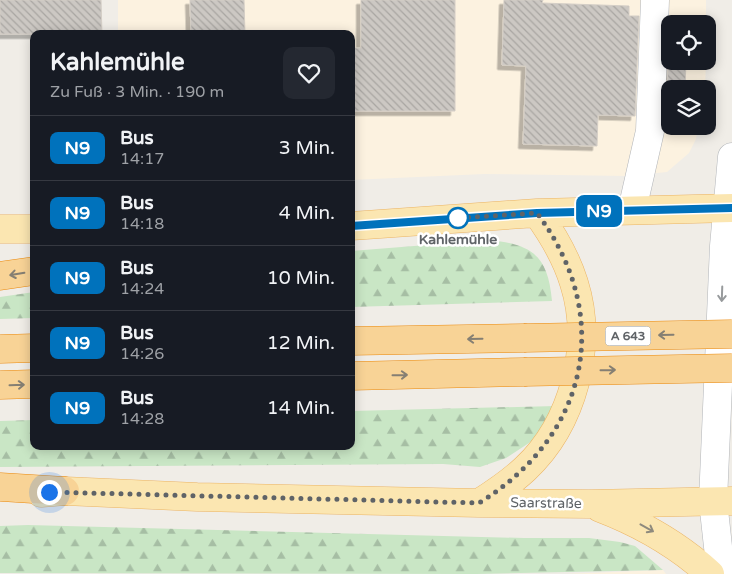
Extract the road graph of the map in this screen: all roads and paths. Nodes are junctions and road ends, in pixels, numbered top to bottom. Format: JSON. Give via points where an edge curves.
{"nodes":[{"id":1,"x":656,"y":0,"type":"edge"},
{"id":2,"x":732,"y":157,"type":"edge"},
{"id":3,"x":730,"y":208,"type":"edge"},
{"id":4,"x":632,"y":210,"type":"junction"},
{"id":5,"x":537,"y":213,"type":"junction"},
{"id":6,"x":355,"y":226,"type":"edge"},
{"id":7,"x":0,"y":229,"type":"edge"},
{"id":8,"x":30,"y":229,"type":"edge"},
{"id":9,"x":30,"y":272,"type":"edge"},
{"id":10,"x":0,"y":276,"type":"edge"},
{"id":11,"x":732,"y":334,"type":"edge"},
{"id":12,"x":355,"y":341,"type":"edge"},
{"id":13,"x":30,"y":348,"type":"edge"},
{"id":14,"x":0,"y":349,"type":"edge"},
{"id":15,"x":732,"y":368,"type":"edge"},
{"id":16,"x":355,"y":376,"type":"edge"},
{"id":17,"x":30,"y":384,"type":"edge"},
{"id":18,"x":0,"y":385,"type":"edge"},
{"id":19,"x":0,"y":487,"type":"edge"},
{"id":20,"x":65,"y":491,"type":"junction"},
{"id":21,"x":0,"y":496,"type":"edge"},
{"id":22,"x":723,"y":501,"type":"edge"},
{"id":23,"x":479,"y":503,"type":"junction"},
{"id":24,"x":589,"y":504,"type":"junction"},
{"id":25,"x":710,"y":574,"type":"edge"},
{"id":26,"x":721,"y":574,"type":"edge"}],
"edges":[{"from":1,"to":4,"type":"street","via":[[650,131]]},
{"from":2,"to":3,"type":"street"},
{"from":3,"to":4,"type":"main road"},
{"from":3,"to":22,"type":"street","one_way":true},
{"from":4,"to":5,"type":"main road"},
{"from":5,"to":6,"type":"main road"},
{"from":5,"to":23,"type":"main road","via":[[553,234],[574,284],[581,332],[576,380],[569,403],[544,447],[504,487]]},
{"from":7,"to":8,"type":"main road"},
{"from":9,"to":10,"type":"highway","one_way":true},
{"from":11,"to":12,"type":"highway","number":"A 643","one_way":true,"bridge":true},
{"from":13,"to":14,"type":"highway"},
{"from":16,"to":15,"type":"highway","one_way":true,"bridge":true},
{"from":18,"to":17,"type":"highway","one_way":true},
{"from":19,"to":20,"type":"highway"},
{"from":20,"to":21,"type":"main road","name":"Saarstraße"},
{"from":20,"to":23,"type":"main road","name":"Saarstraße"},
{"from":22,"to":24,"type":"main road","name":"Saarstraße"},
{"from":22,"to":26,"type":"street"},
{"from":23,"to":24,"type":"main road","name":"Saarstraße"},
{"from":24,"to":25,"type":"main road","one_way":true,"via":[[634,522],[671,542]]}]}
